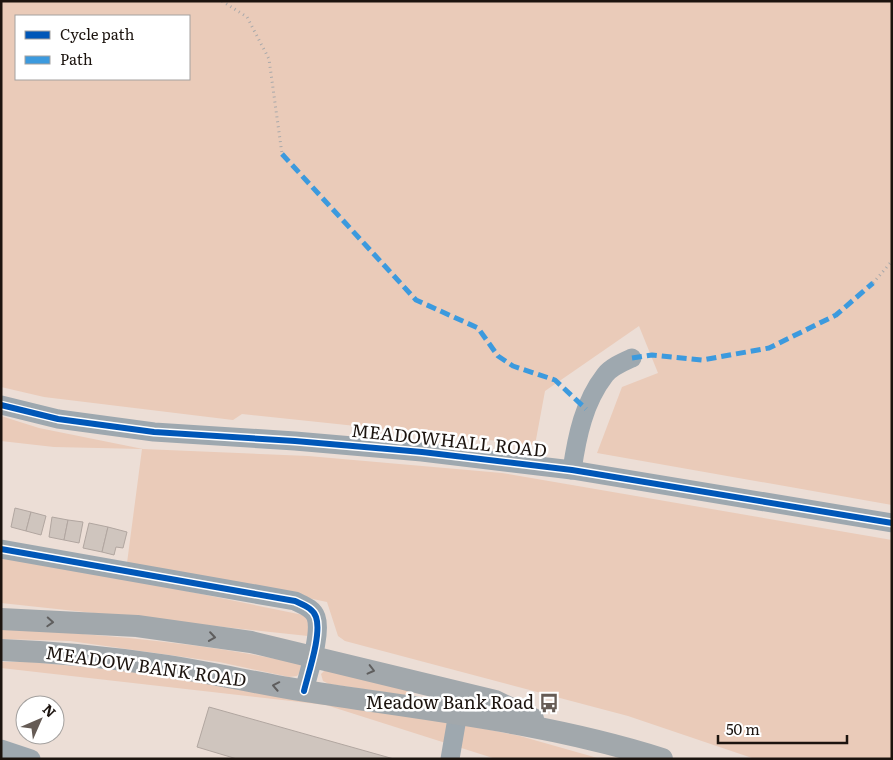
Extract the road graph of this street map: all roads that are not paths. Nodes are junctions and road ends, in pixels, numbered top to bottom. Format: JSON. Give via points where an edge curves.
{"nodes":[{"id":1,"x":632,"y":358,"type":"dead end"},
{"id":2,"x":1,"y":405,"type":"edge"},
{"id":3,"x":572,"y":470,"type":"junction"},
{"id":4,"x":892,"y":523,"type":"edge"},
{"id":5,"x":1,"y":549,"type":"edge"},
{"id":6,"x":1,"y":619,"type":"edge"},
{"id":7,"x":1,"y":650,"type":"edge"},
{"id":8,"x":312,"y":655,"type":"junction"},
{"id":9,"x":304,"y":691,"type":"junction"},
{"id":10,"x":460,"y":703,"type":"junction"},
{"id":11,"x":1,"y":749,"type":"edge"},
{"id":12,"x":453,"y":758,"type":"edge"},
{"id":13,"x":32,"y":759,"type":"edge"},
{"id":14,"x":662,"y":759,"type":"edge"}],
"edges":[{"from":1,"to":3,"type":"street","via":[[606,374],[586,409],[577,434]]},
{"from":2,"to":3,"type":"street","name":"MEADOWHALL ROAD","via":[[58,418],[154,432],[392,449]]},
{"from":3,"to":4,"type":"street","name":"MEADOWHALL ROAD"},
{"from":5,"to":8,"type":"street","via":[[295,601],[308,607],[316,616],[318,629]]},
{"from":6,"to":8,"type":"main road","name":"MEADOW BANK ROAD","one_way":true,"via":[[137,626],[251,642]]},
{"from":9,"to":7,"type":"main road","name":"MEADOW BANK ROAD","one_way":true,"via":[[159,665],[55,652]]},
{"from":8,"to":9,"type":"street"},
{"from":8,"to":10,"type":"main road","name":"MEADOW BANK ROAD","one_way":true},
{"from":9,"to":10,"type":"main road","name":"MEADOW BANK ROAD"},
{"from":10,"to":12,"type":"street"},
{"from":10,"to":14,"type":"main road","name":"MEADOW BANK ROAD"},
{"from":11,"to":13,"type":"street"}]}
